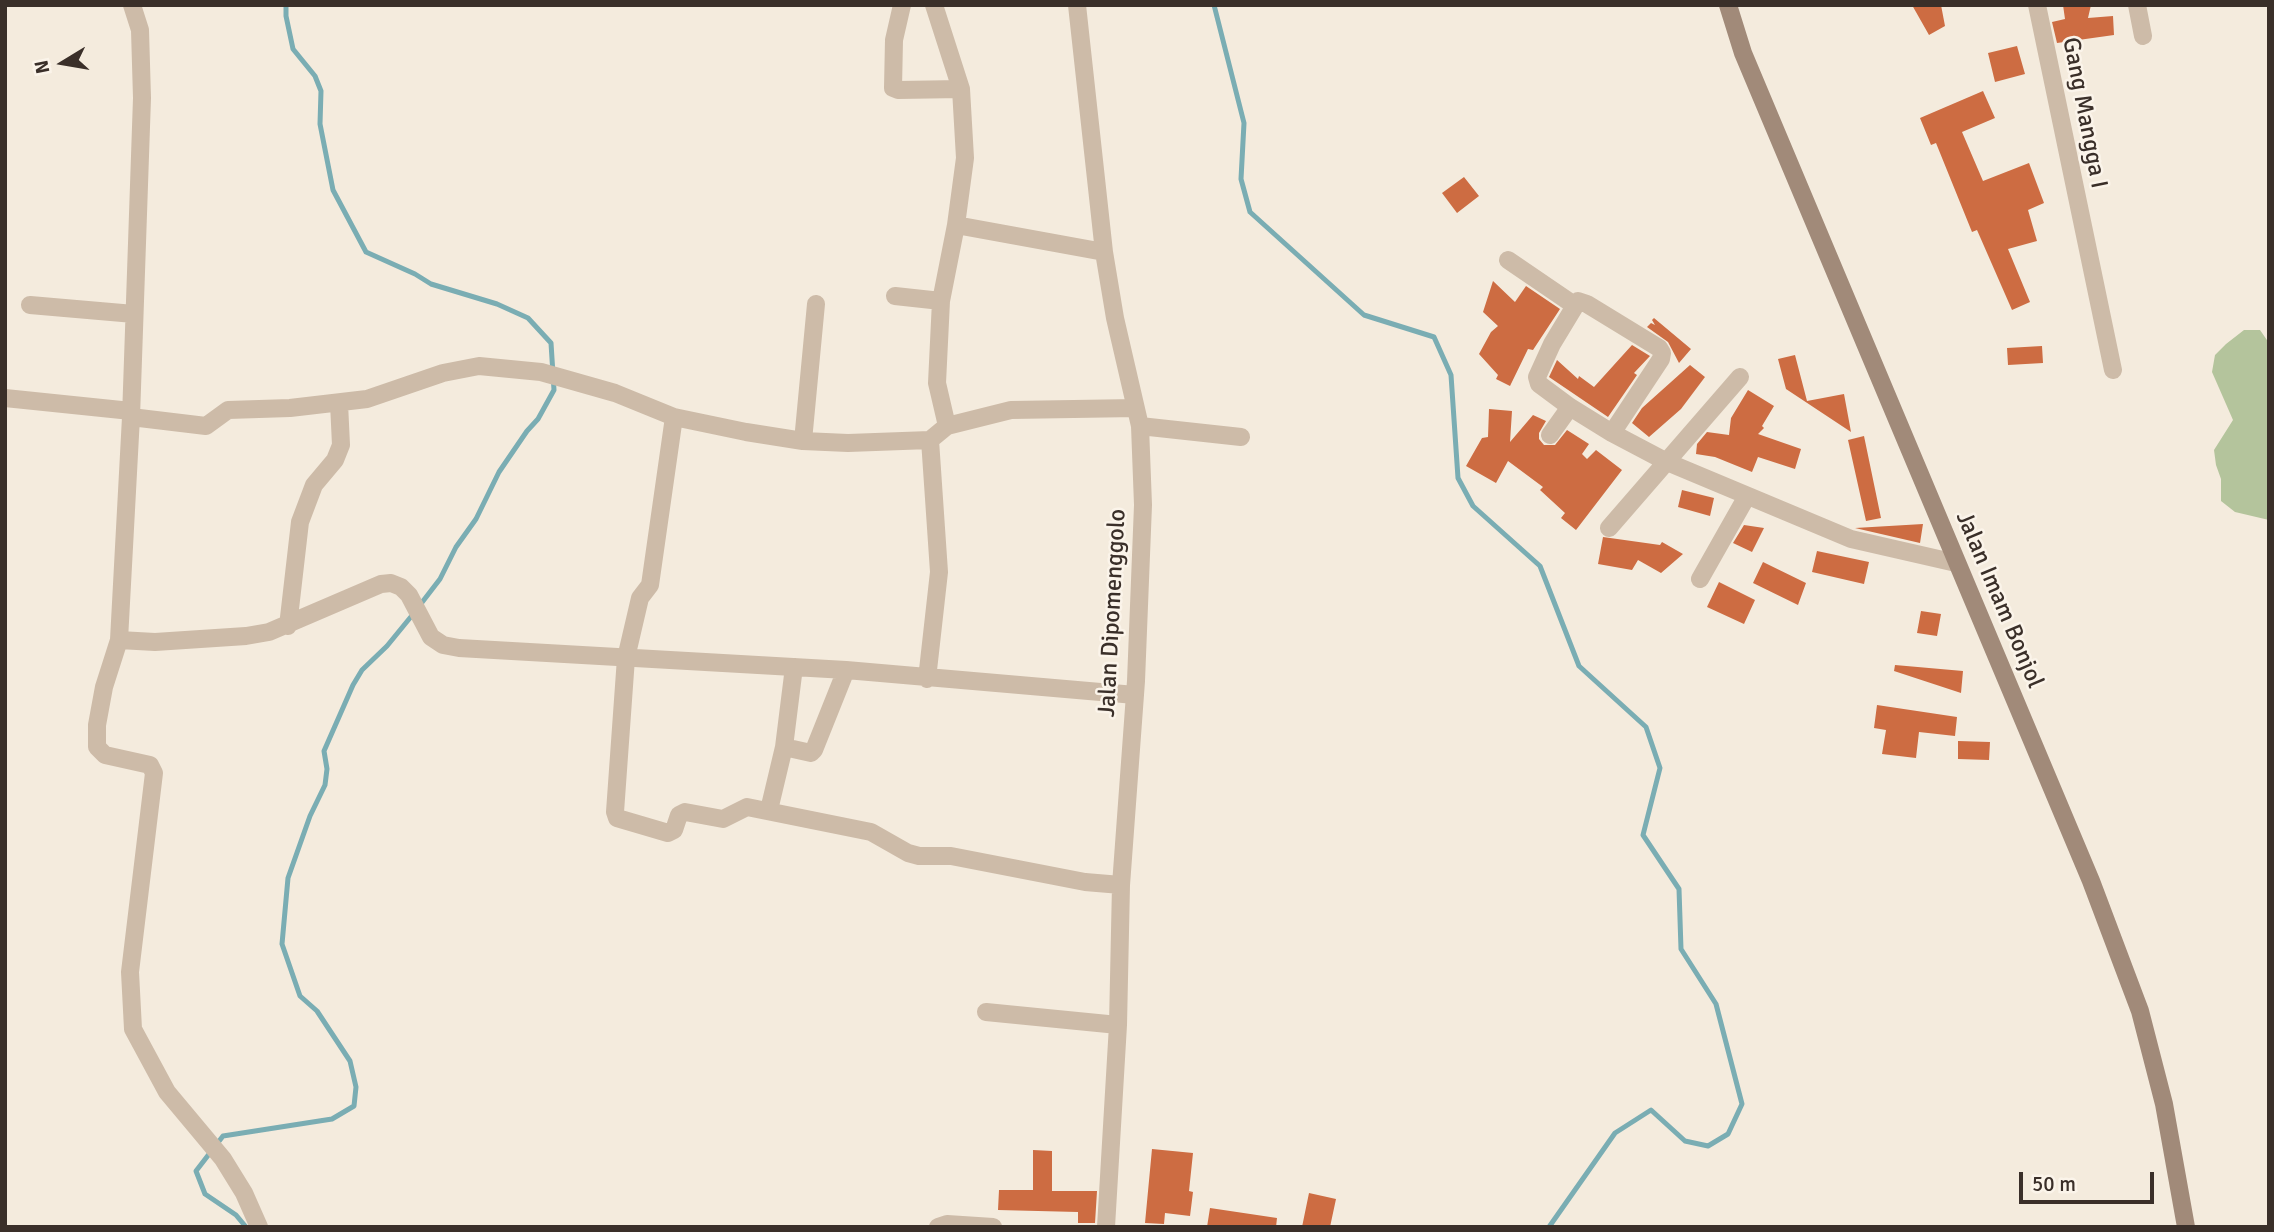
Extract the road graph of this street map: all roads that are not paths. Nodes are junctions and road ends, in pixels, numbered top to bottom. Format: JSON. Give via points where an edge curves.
{"nodes":[{"id":1,"x":132,"y":5,"type":"edge"},
{"id":2,"x":902,"y":5,"type":"edge"},
{"id":3,"x":934,"y":5,"type":"edge"},
{"id":4,"x":1077,"y":5,"type":"edge"},
{"id":5,"x":1728,"y":5,"type":"edge"},
{"id":6,"x":2137,"y":5,"type":"edge"},
{"id":7,"x":2035,"y":7,"type":"edge"},
{"id":8,"x":2143,"y":36,"type":"dead end"},
{"id":9,"x":961,"y":89,"type":"junction"},
{"id":10,"x":956,"y":225,"type":"junction"},
{"id":11,"x":1104,"y":252,"type":"junction"},
{"id":12,"x":1508,"y":260,"type":"dead end"},
{"id":13,"x":895,"y":296,"type":"dead end"},
{"id":14,"x":941,"y":301,"type":"junction"},
{"id":15,"x":816,"y":304,"type":"dead end"},
{"id":16,"x":30,"y":305,"type":"dead end"},
{"id":17,"x":1574,"y":306,"type":"junction"},
{"id":18,"x":134,"y":314,"type":"junction"},
{"id":19,"x":2113,"y":370,"type":"dead end"},
{"id":20,"x":1740,"y":377,"type":"dead end"},
{"id":21,"x":5,"y":398,"type":"edge"},
{"id":22,"x":339,"y":404,"type":"junction"},
{"id":23,"x":1570,"y":407,"type":"junction"},
{"id":24,"x":131,"y":414,"type":"junction"},
{"id":25,"x":674,"y":417,"type":"junction"},
{"id":26,"x":1138,"y":417,"type":"junction"},
{"id":27,"x":947,"y":426,"type":"junction"},
{"id":28,"x":1612,"y":433,"type":"junction"},
{"id":29,"x":1550,"y":435,"type":"dead end"},
{"id":30,"x":1241,"y":437,"type":"dead end"},
{"id":31,"x":930,"y":440,"type":"junction"},
{"id":32,"x":803,"y":441,"type":"junction"},
{"id":33,"x":1667,"y":462,"type":"junction"},
{"id":34,"x":1747,"y":496,"type":"junction"},
{"id":35,"x":1609,"y":528,"type":"dead end"},
{"id":36,"x":1956,"y":563,"type":"junction"},
{"id":37,"x":1700,"y":579,"type":"dead end"},
{"id":38,"x":288,"y":626,"type":"junction"},
{"id":39,"x":119,"y":640,"type":"junction"},
{"id":40,"x":626,"y":658,"type":"junction"},
{"id":41,"x":794,"y":667,"type":"junction"},
{"id":42,"x":846,"y":670,"type":"junction"},
{"id":43,"x":927,"y":679,"type":"junction"},
{"id":44,"x":1135,"y":695,"type":"junction"},
{"id":45,"x":784,"y":747,"type":"junction"},
{"id":46,"x":769,"y":810,"type":"junction"},
{"id":47,"x":1121,"y":885,"type":"junction"},
{"id":48,"x":986,"y":1012,"type":"dead end"},
{"id":49,"x":1118,"y":1025,"type":"junction"},
{"id":50,"x":259,"y":1227,"type":"edge"},
{"id":51,"x":938,"y":1227,"type":"edge"},
{"id":52,"x":993,"y":1227,"type":"edge"},
{"id":53,"x":1106,"y":1227,"type":"edge"},
{"id":54,"x":2186,"y":1227,"type":"edge"}],
"edges":[{"from":1,"to":18,"type":"street","via":[[140,30],[142,98]]},
{"from":2,"to":9,"type":"street","via":[[894,40],[893,88]]},
{"from":3,"to":9,"type":"street"},
{"from":4,"to":11,"type":"street","name":"Jalan Dipomenggolo"},
{"from":5,"to":36,"type":"main road","name":"Jalan Imam Bonjol","via":[[1743,53]]},
{"from":6,"to":8,"type":"street"},
{"from":7,"to":19,"type":"street","name":"Gang Mangga I"},
{"from":9,"to":10,"type":"street","via":[[965,158]]},
{"from":10,"to":11,"type":"street"},
{"from":10,"to":14,"type":"street"},
{"from":11,"to":26,"type":"street","name":"Jalan Dipomenggolo"},
{"from":12,"to":17,"type":"street"},
{"from":13,"to":14,"type":"street"},
{"from":14,"to":27,"type":"street","via":[[937,383]]},
{"from":15,"to":32,"type":"street"},
{"from":16,"to":18,"type":"street"},
{"from":17,"to":23,"type":"street","via":[[1537,377],[1539,384]]},
{"from":17,"to":28,"type":"street","via":[[1578,301],[1587,304],[1662,353]]},
{"from":18,"to":24,"type":"street"},
{"from":20,"to":33,"type":"street"},
{"from":21,"to":24,"type":"street"},
{"from":22,"to":24,"type":"street","via":[[228,410],[206,426]]},
{"from":22,"to":25,"type":"street","via":[[479,366],[563,377]]},
{"from":22,"to":38,"type":"street","via":[[341,445],[314,485],[300,522]]},
{"from":23,"to":28,"type":"street"},
{"from":23,"to":29,"type":"street"},
{"from":24,"to":39,"type":"street"},
{"from":25,"to":32,"type":"street"},
{"from":25,"to":40,"type":"street","via":[[650,585],[640,597]]},
{"from":26,"to":27,"type":"street","via":[[1011,410]]},
{"from":26,"to":30,"type":"street"},
{"from":26,"to":44,"type":"street","name":"Jalan Dipomenggolo","via":[[1143,505]]},
{"from":27,"to":31,"type":"street"},
{"from":28,"to":33,"type":"street"},
{"from":31,"to":32,"type":"street"},
{"from":31,"to":43,"type":"street","via":[[939,572]]},
{"from":33,"to":34,"type":"street"},
{"from":33,"to":35,"type":"street"},
{"from":34,"to":36,"type":"street","via":[[1851,539]]},
{"from":34,"to":37,"type":"street"},
{"from":36,"to":54,"type":"main road","name":"Jalan Imam Bonjol","via":[[2091,881],[2140,1011],[2164,1104]]},
{"from":38,"to":39,"type":"street","via":[[246,636]]},
{"from":38,"to":40,"type":"street","via":[[391,583],[409,595],[431,637],[443,645]]},
{"from":39,"to":50,"type":"street","via":[[104,687],[97,747],[105,755],[149,765],[154,773],[130,972],[133,1028],[167,1091],[223,1159]]},
{"from":40,"to":41,"type":"street"},
{"from":40,"to":46,"type":"street","via":[[617,818],[668,832],[685,812],[723,819],[747,807]]},
{"from":41,"to":42,"type":"street"},
{"from":41,"to":45,"type":"street"},
{"from":42,"to":43,"type":"street"},
{"from":42,"to":45,"type":"street","via":[[814,750]]},
{"from":43,"to":44,"type":"street"},
{"from":44,"to":47,"type":"street","name":"Jalan Dipomenggolo"},
{"from":45,"to":46,"type":"street"},
{"from":46,"to":47,"type":"street","via":[[871,832],[919,856],[951,856]]},
{"from":47,"to":49,"type":"street","name":"Jalan Dipomenggolo"},
{"from":48,"to":49,"type":"street"},
{"from":49,"to":53,"type":"street","name":"Jalan Dipomenggolo"},
{"from":51,"to":52,"type":"street"}]}
